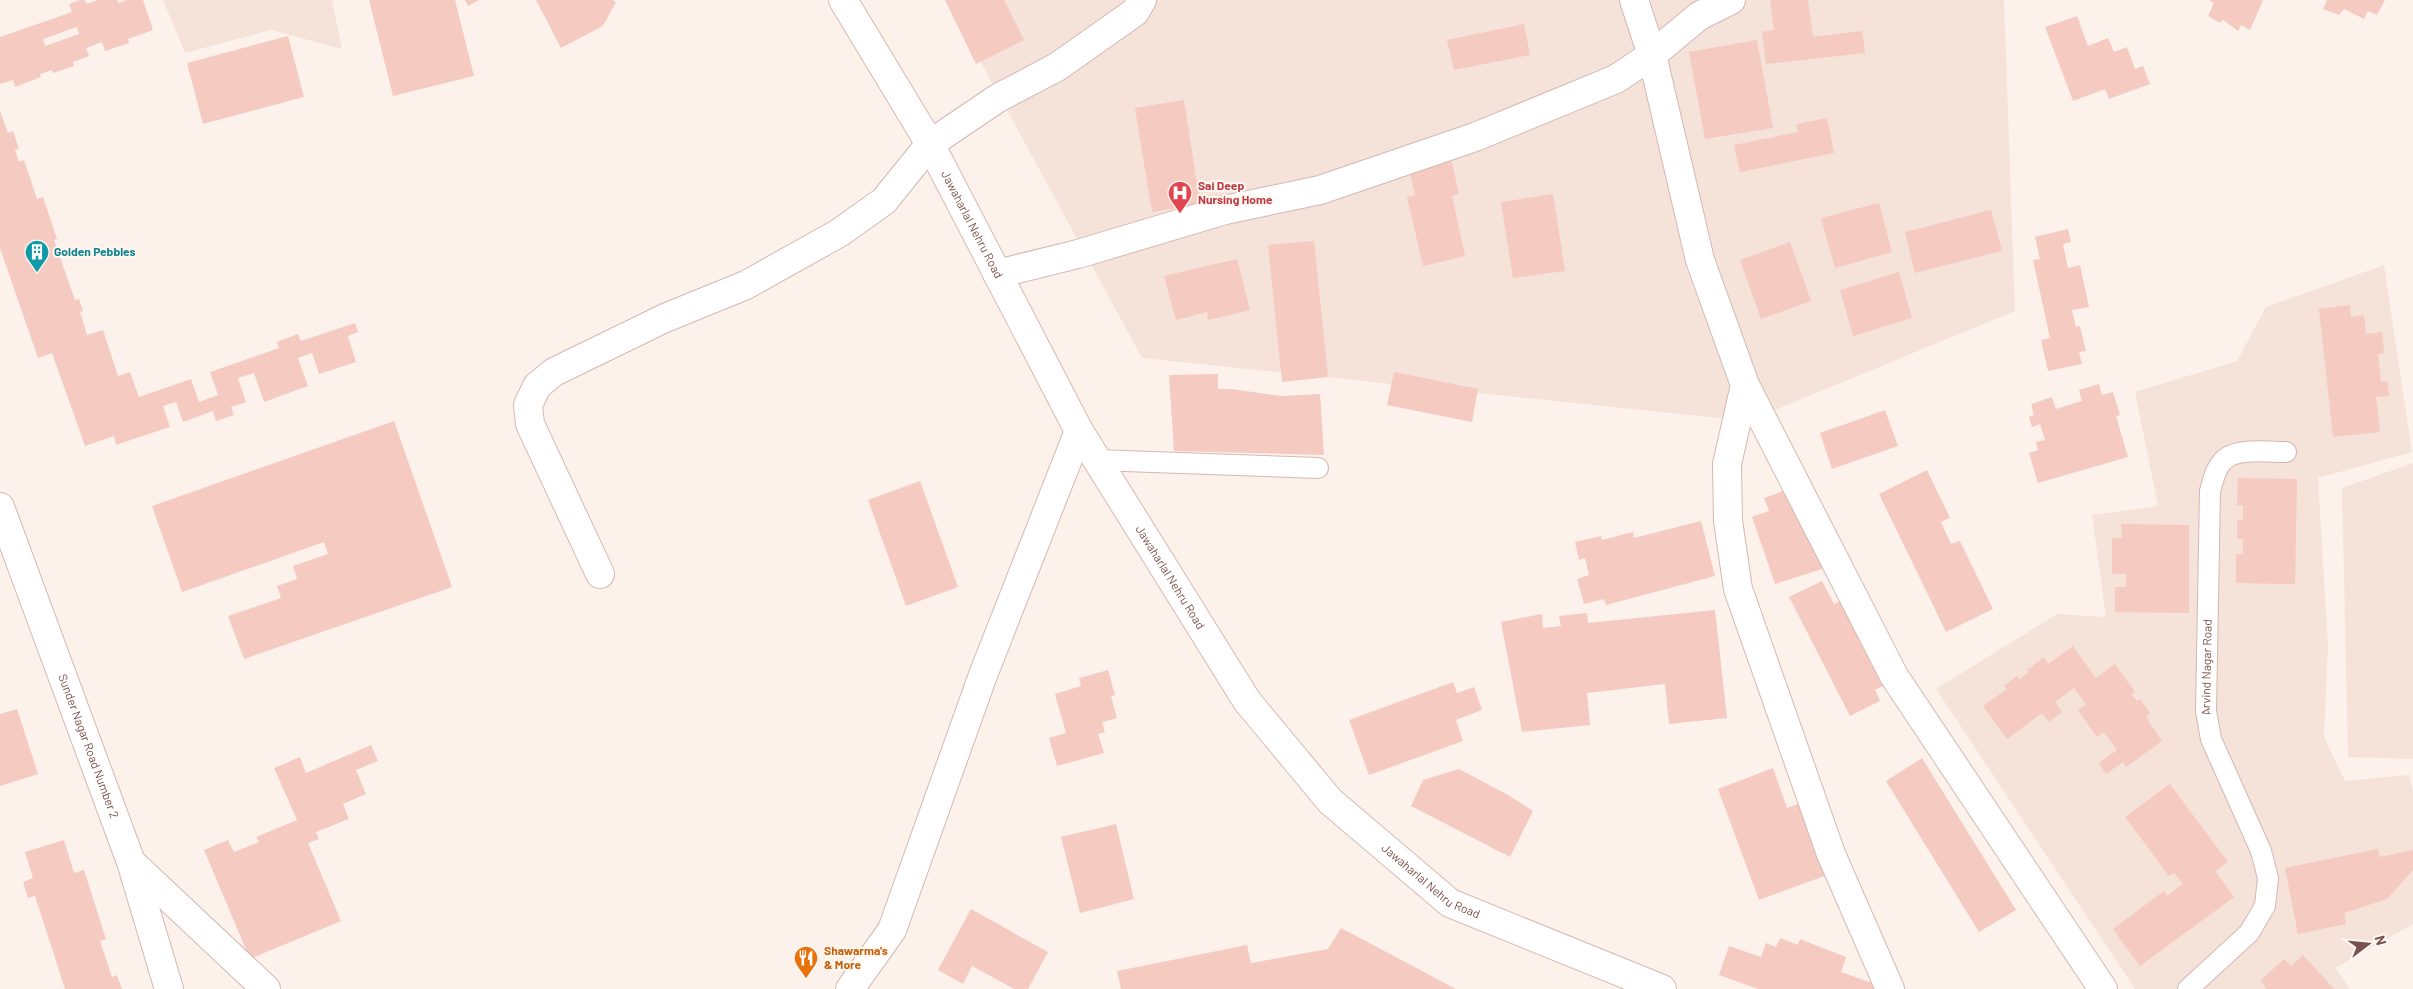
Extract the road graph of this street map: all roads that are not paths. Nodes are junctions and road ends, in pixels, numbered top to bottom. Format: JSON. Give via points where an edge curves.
{"nodes":[{"id":1,"x":843,"y":0,"type":"edge"},
{"id":2,"x":1142,"y":0,"type":"edge"},
{"id":3,"x":1634,"y":0,"type":"edge"},
{"id":4,"x":1731,"y":0,"type":"edge"},
{"id":5,"x":1652,"y":55,"type":"junction"},
{"id":6,"x":930,"y":144,"type":"junction"},
{"id":7,"x":997,"y":274,"type":"junction"},
{"id":8,"x":1745,"y":385,"type":"junction"},
{"id":9,"x":1079,"y":431,"type":"junction"},
{"id":10,"x":2286,"y":452,"type":"dead end"},
{"id":11,"x":1096,"y":460,"type":"junction"},
{"id":12,"x":1318,"y":468,"type":"dead end"},
{"id":13,"x":0,"y":507,"type":"edge"},
{"id":14,"x":600,"y":574,"type":"dead end"},
{"id":15,"x":131,"y":862,"type":"junction"},
{"id":16,"x":169,"y":989,"type":"edge"},
{"id":17,"x":266,"y":989,"type":"edge"},
{"id":18,"x":850,"y":989,"type":"edge"},
{"id":19,"x":1662,"y":989,"type":"edge"},
{"id":20,"x":1890,"y":989,"type":"edge"},
{"id":21,"x":2103,"y":989,"type":"edge"},
{"id":22,"x":2188,"y":989,"type":"edge"}],
"edges":[{"from":1,"to":6,"type":"street","name":"Jawaharlal Nehru Road"},
{"from":2,"to":6,"type":"street","via":[[1135,12],[1057,67],[998,98]]},
{"from":3,"to":5,"type":"street"},
{"from":4,"to":5,"type":"street","via":[[1699,16]]},
{"from":5,"to":7,"type":"street","via":[[1616,79],[1475,137],[1320,190],[1226,210],[1078,254]]},
{"from":5,"to":8,"type":"street","via":[[1700,260]]},
{"from":6,"to":7,"type":"street","name":"Jawaharlal Nehru Road"},
{"from":6,"to":14,"type":"street","via":[[884,201],[839,233],[746,285],[665,318],[554,372],[537,386],[528,406],[530,424]]},
{"from":7,"to":9,"type":"street","name":"Jawaharlal Nehru Road"},
{"from":8,"to":20,"type":"street","via":[[1727,464],[1728,521],[1738,588],[1831,854]]},
{"from":8,"to":21,"type":"street","via":[[1894,676]]},
{"from":9,"to":11,"type":"street","name":"Jawaharlal Nehru Road"},
{"from":9,"to":18,"type":"street","via":[[983,675],[892,930]]},
{"from":10,"to":22,"type":"lane","name":"Arvind Nagar Road","via":[[2240,453],[2223,460],[2216,470],[2210,491],[2206,710],[2211,739],[2261,850],[2268,878],[2265,906],[2249,933]]},
{"from":11,"to":12,"type":"lane"},
{"from":11,"to":19,"type":"street","name":"Jawaharlal Nehru Road","via":[[1246,701],[1330,801],[1450,903]]},
{"from":13,"to":15,"type":"street","name":"Sunder Nagar Road Number 2"},
{"from":15,"to":16,"type":"street","name":"Sunder Nagar Road Number 2"},
{"from":15,"to":17,"type":"street"}]}
